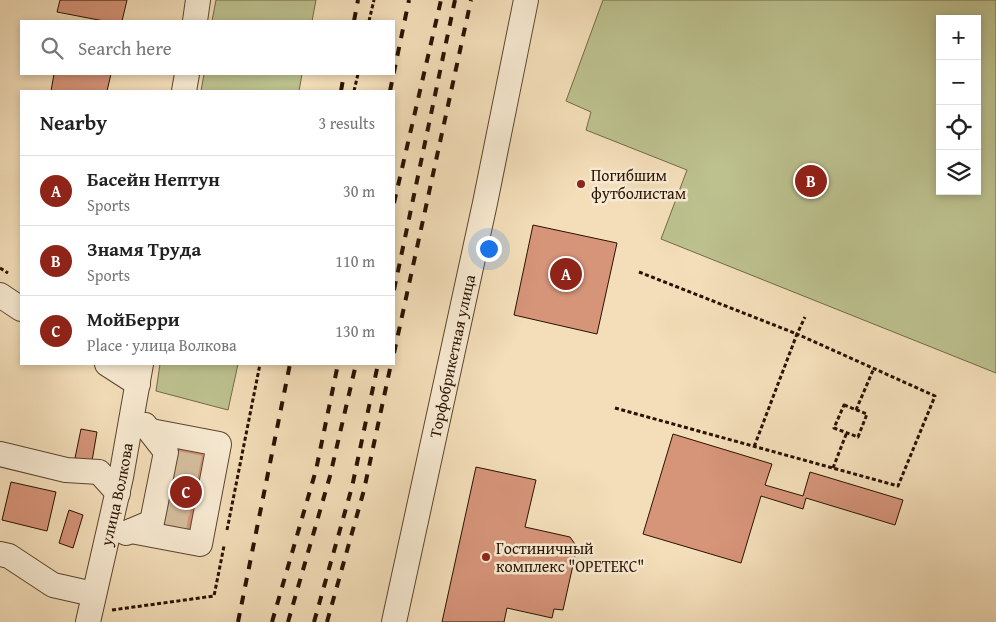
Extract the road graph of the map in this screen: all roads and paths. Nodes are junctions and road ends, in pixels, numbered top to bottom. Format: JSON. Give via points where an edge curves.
{"nodes":[{"id":1,"x":198,"y":0,"type":"edge"},
{"id":2,"x":374,"y":0,"type":"edge"},
{"id":3,"x":526,"y":0,"type":"edge"},
{"id":4,"x":195,"y":20,"type":"edge"},
{"id":5,"x":369,"y":20,"type":"edge"},
{"id":6,"x":187,"y":75,"type":"edge"},
{"id":7,"x":358,"y":75,"type":"edge"},
{"id":8,"x":184,"y":90,"type":"edge"},
{"id":9,"x":354,"y":90,"type":"edge"},
{"id":10,"x":639,"y":272,"type":"dead end"},
{"id":11,"x":0,"y":295,"type":"edge"},
{"id":12,"x":20,"y":308,"type":"edge"},
{"id":13,"x":805,"y":318,"type":"dead end"},
{"id":14,"x":797,"y":334,"type":"junction"},
{"id":15,"x":110,"y":365,"type":"edge"},
{"id":16,"x":874,"y":368,"type":"junction"},
{"id":17,"x":140,"y":374,"type":"edge"},
{"id":18,"x":614,"y":408,"type":"dead end"},
{"id":19,"x":856,"y":410,"type":"junction"},
{"id":20,"x":133,"y":412,"type":"junction"},
{"id":21,"x":151,"y":431,"type":"junction"},
{"id":22,"x":846,"y":432,"type":"junction"},
{"id":23,"x":754,"y":447,"type":"junction"},
{"id":24,"x":0,"y":454,"type":"edge"},
{"id":25,"x":833,"y":468,"type":"junction"},
{"id":26,"x":118,"y":493,"type":"junction"},
{"id":27,"x":131,"y":531,"type":"junction"},
{"id":28,"x":107,"y":539,"type":"junction"},
{"id":29,"x":0,"y":554,"type":"edge"},
{"id":30,"x":94,"y":594,"type":"junction"},
{"id":31,"x":88,"y":622,"type":"edge"},
{"id":32,"x":394,"y":622,"type":"edge"}],
"edges":[{"from":1,"to":4,"type":"street"},
{"from":2,"to":5,"type":"path"},
{"from":3,"to":32,"type":"street","name":"Торфобрикетная улица"},
{"from":6,"to":8,"type":"street"},
{"from":7,"to":9,"type":"path"},
{"from":10,"to":14,"type":"path"},
{"from":11,"to":12,"type":"street"},
{"from":13,"to":14,"type":"path"},
{"from":14,"to":16,"type":"path"},
{"from":14,"to":23,"type":"path"},
{"from":15,"to":17,"type":"street"},
{"from":16,"to":19,"type":"path"},
{"from":16,"to":25,"type":"path","via":[[936,396],[898,486]]},
{"from":17,"to":20,"type":"street","name":"улица Волкова"},
{"from":18,"to":23,"type":"path"},
{"from":19,"to":22,"type":"path","via":[[867,414],[858,436]]},
{"from":19,"to":22,"type":"path","via":[[844,405],[834,428]]},
{"from":20,"to":21,"type":"street"},
{"from":20,"to":26,"type":"street","name":"улица Волкова"},
{"from":21,"to":27,"type":"street","via":[[166,452],[164,488],[152,522]]},
{"from":21,"to":27,"type":"street","via":[[219,444],[205,496],[200,544]]},
{"from":22,"to":25,"type":"path"},
{"from":23,"to":25,"type":"path"},
{"from":24,"to":26,"type":"street","via":[[66,470],[99,472]]},
{"from":26,"to":28,"type":"street","name":"улица Волкова"},
{"from":27,"to":28,"type":"street"},
{"from":28,"to":30,"type":"street","name":"улица Волкова"},
{"from":29,"to":30,"type":"street","via":[[9,556],[53,585]]},
{"from":30,"to":31,"type":"street","name":"улица Волкова"}]}
